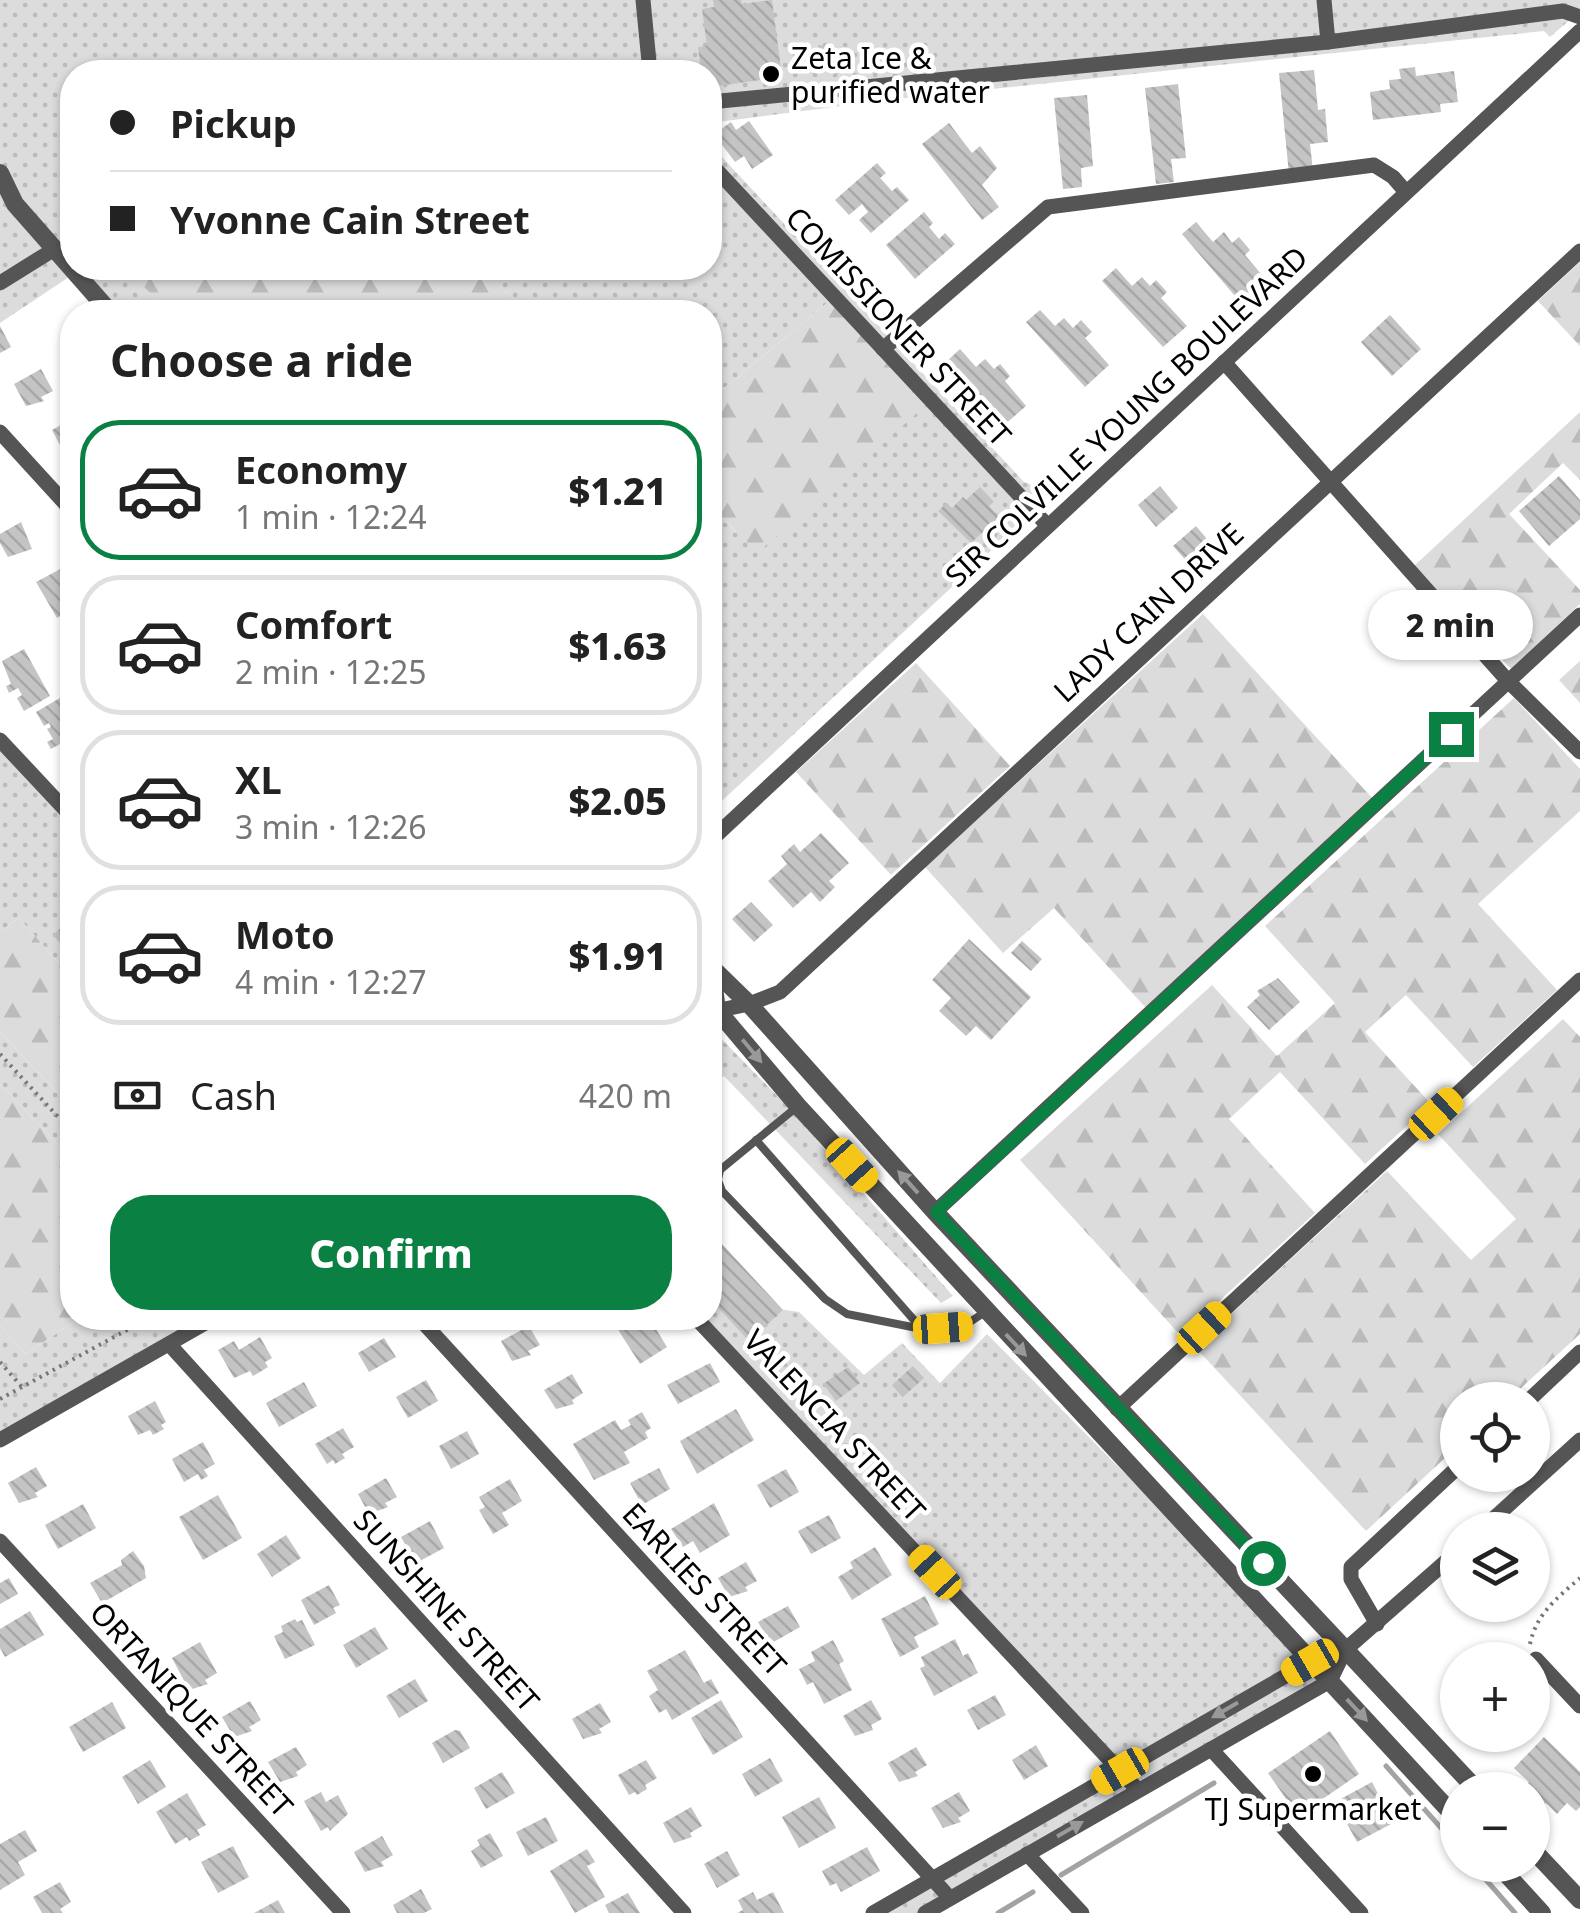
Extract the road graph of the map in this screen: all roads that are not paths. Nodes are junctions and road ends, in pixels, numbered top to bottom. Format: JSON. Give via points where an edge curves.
{"nodes":[{"id":1,"x":643,"y":0,"type":"edge"},
{"id":2,"x":1324,"y":0,"type":"edge"},
{"id":3,"x":1580,"y":18,"type":"edge"},
{"id":4,"x":1580,"y":32,"type":"edge"},
{"id":5,"x":1328,"y":42,"type":"junction"},
{"id":6,"x":649,"y":60,"type":"edge"},
{"id":7,"x":722,"y":101,"type":"edge"},
{"id":8,"x":0,"y":173,"type":"edge"},
{"id":9,"x":722,"y":176,"type":"edge"},
{"id":10,"x":1406,"y":192,"type":"junction"},
{"id":11,"x":53,"y":250,"type":"junction"},
{"id":12,"x":1580,"y":251,"type":"edge"},
{"id":13,"x":60,"y":258,"type":"edge"},
{"id":14,"x":81,"y":280,"type":"edge"},
{"id":15,"x":0,"y":284,"type":"edge"},
{"id":16,"x":99,"y":300,"type":"edge"},
{"id":17,"x":883,"y":349,"type":"junction"},
{"id":18,"x":1224,"y":362,"type":"junction"},
{"id":19,"x":0,"y":432,"type":"edge"},
{"id":20,"x":1329,"y":481,"type":"junction"},
{"id":21,"x":60,"y":499,"type":"edge"},
{"id":22,"x":1048,"y":526,"type":"junction"},
{"id":23,"x":1580,"y":615,"type":"edge"},
{"id":24,"x":1508,"y":681,"type":"junction"},
{"id":25,"x":0,"y":740,"type":"edge"},
{"id":26,"x":1580,"y":752,"type":"edge"},
{"id":27,"x":60,"y":804,"type":"edge"},
{"id":28,"x":722,"y":830,"type":"edge"},
{"id":29,"x":722,"y":978,"type":"edge"},
{"id":30,"x":1580,"y":980,"type":"edge"},
{"id":31,"x":749,"y":1004,"type":"junction"},
{"id":32,"x":722,"y":1009,"type":"edge"},
{"id":33,"x":722,"y":1020,"type":"edge"},
{"id":34,"x":823,"y":1086,"type":"junction"},
{"id":35,"x":798,"y":1106,"type":"junction"},
{"id":36,"x":756,"y":1140,"type":"junction"},
{"id":37,"x":722,"y":1168,"type":"edge"},
{"id":38,"x":722,"y":1191,"type":"edge"},
{"id":39,"x":936,"y":1212,"type":"junction"},
{"id":40,"x":1009,"y":1292,"type":"junction"},
{"id":41,"x":986,"y":1312,"type":"junction"},
{"id":42,"x":922,"y":1329,"type":"junction"},
{"id":43,"x":193,"y":1330,"type":"edge"},
{"id":44,"x":430,"y":1330,"type":"edge"},
{"id":45,"x":707,"y":1330,"type":"edge"},
{"id":46,"x":168,"y":1344,"type":"junction"},
{"id":47,"x":1580,"y":1352,"type":"edge"},
{"id":48,"x":1548,"y":1382,"type":"edge"},
{"id":49,"x":1118,"y":1408,"type":"junction"},
{"id":50,"x":0,"y":1440,"type":"edge"},
{"id":51,"x":1580,"y":1440,"type":"edge"},
{"id":52,"x":1440,"y":1484,"type":"edge"},
{"id":53,"x":1501,"y":1512,"type":"edge"},
{"id":54,"x":0,"y":1541,"type":"edge"},
{"id":55,"x":1440,"y":1567,"type":"edge"},
{"id":56,"x":1377,"y":1624,"type":"junction"},
{"id":57,"x":1345,"y":1650,"type":"junction"},
{"id":58,"x":1310,"y":1662,"type":"junction"},
{"id":59,"x":1550,"y":1674,"type":"edge"},
{"id":60,"x":1330,"y":1681,"type":"junction"},
{"id":61,"x":1580,"y":1706,"type":"edge"},
{"id":62,"x":1211,"y":1749,"type":"junction"},
{"id":63,"x":1120,"y":1771,"type":"junction"},
{"id":64,"x":1460,"y":1772,"type":"edge"},
{"id":65,"x":1138,"y":1790,"type":"junction"},
{"id":66,"x":1440,"y":1800,"type":"edge"},
{"id":67,"x":1027,"y":1854,"type":"junction"},
{"id":68,"x":1550,"y":1868,"type":"edge"},
{"id":69,"x":933,"y":1879,"type":"junction"},
{"id":70,"x":1514,"y":1882,"type":"edge"},
{"id":71,"x":950,"y":1898,"type":"junction"},
{"id":72,"x":1580,"y":1900,"type":"edge"},
{"id":73,"x":342,"y":1913,"type":"edge"},
{"id":74,"x":684,"y":1913,"type":"edge"},
{"id":75,"x":874,"y":1913,"type":"edge"},
{"id":76,"x":925,"y":1913,"type":"edge"},
{"id":77,"x":1082,"y":1913,"type":"edge"},
{"id":78,"x":1362,"y":1913,"type":"edge"},
{"id":79,"x":1542,"y":1913,"type":"edge"}],
"edges":[{"from":1,"to":6,"type":"street"},
{"from":2,"to":5,"type":"street"},
{"from":3,"to":5,"type":"street","via":[[1563,11]]},
{"from":4,"to":10,"type":"street","name":"SIR COLVILLE YOUNG BOULEVARD"},
{"from":5,"to":7,"type":"street"},
{"from":8,"to":11,"type":"street","via":[[15,204]]},
{"from":9,"to":17,"type":"street","name":"COMISSIONER STREET"},
{"from":10,"to":17,"type":"street","via":[[1374,165],[1048,207]]},
{"from":10,"to":18,"type":"street","name":"SIR COLVILLE YOUNG BOULEVARD"},
{"from":11,"to":13,"type":"street"},
{"from":11,"to":15,"type":"street"},
{"from":12,"to":20,"type":"street","name":"LADY CAIN DRIVE"},
{"from":14,"to":16,"type":"street"},
{"from":17,"to":22,"type":"street","name":"COMISSIONER STREET"},
{"from":18,"to":20,"type":"street"},
{"from":18,"to":22,"type":"street","name":"SIR COLVILLE YOUNG BOULEVARD"},
{"from":19,"to":21,"type":"street"},
{"from":20,"to":24,"type":"street"},
{"from":20,"to":31,"type":"street","name":"LADY CAIN DRIVE","via":[[780,992]]},
{"from":22,"to":28,"type":"street","name":"SIR COLVILLE YOUNG BOULEVARD"},
{"from":23,"to":24,"type":"street"},
{"from":24,"to":26,"type":"street"},
{"from":24,"to":39,"type":"street"},
{"from":25,"to":27,"type":"street"},
{"from":29,"to":31,"type":"street"},
{"from":30,"to":49,"type":"street"},
{"from":31,"to":32,"type":"street","name":"LADY CAIN DRIVE"},
{"from":31,"to":34,"type":"street"},
{"from":33,"to":35,"type":"street","one_way":true},
{"from":34,"to":35,"type":"street"},
{"from":39,"to":34,"type":"street","one_way":true},
{"from":35,"to":36,"type":"lane"},
{"from":35,"to":41,"type":"street"},
{"from":36,"to":37,"type":"lane"},
{"from":36,"to":42,"type":"lane"},
{"from":38,"to":42,"type":"lane","via":[[824,1299],[847,1314]]},
{"from":39,"to":40,"type":"street"},
{"from":40,"to":41,"type":"street"},
{"from":40,"to":49,"type":"street"},
{"from":41,"to":42,"type":"lane","via":[[964,1326]]},
{"from":41,"to":58,"type":"street","one_way":true},
{"from":43,"to":46,"type":"street"},
{"from":44,"to":69,"type":"street","name":"EARLIES STREET"},
{"from":45,"to":63,"type":"street","name":"VALENCIA STREET"},
{"from":46,"to":50,"type":"street"},
{"from":46,"to":74,"type":"street","name":"SUNSHINE STREET"},
{"from":47,"to":48,"type":"street"},
{"from":49,"to":57,"type":"street"},
{"from":51,"to":53,"type":"street"},
{"from":52,"to":56,"type":"street","via":[[1351,1567],[1350,1579]]},
{"from":54,"to":73,"type":"street","name":"ORTANIQUE STREET"},
{"from":55,"to":56,"type":"street"},
{"from":56,"to":57,"type":"street"},
{"from":57,"to":58,"type":"street"},
{"from":57,"to":60,"type":"street"},
{"from":57,"to":64,"type":"street"},
{"from":58,"to":60,"type":"street"},
{"from":58,"to":63,"type":"street","one_way":true},
{"from":59,"to":61,"type":"street"},
{"from":60,"to":62,"type":"street"},
{"from":60,"to":66,"type":"street","one_way":true},
{"from":62,"to":65,"type":"street"},
{"from":62,"to":78,"type":"street"},
{"from":63,"to":65,"type":"street","name":"VALENCIA STREET"},
{"from":63,"to":69,"type":"street"},
{"from":67,"to":65,"type":"street","one_way":true},
{"from":67,"to":71,"type":"street"},
{"from":67,"to":77,"type":"street"},
{"from":68,"to":72,"type":"street"},
{"from":69,"to":71,"type":"street","name":"EARLIES STREET"},
{"from":69,"to":75,"type":"street"},
{"from":70,"to":79,"type":"street"},
{"from":71,"to":76,"type":"street"}]}
